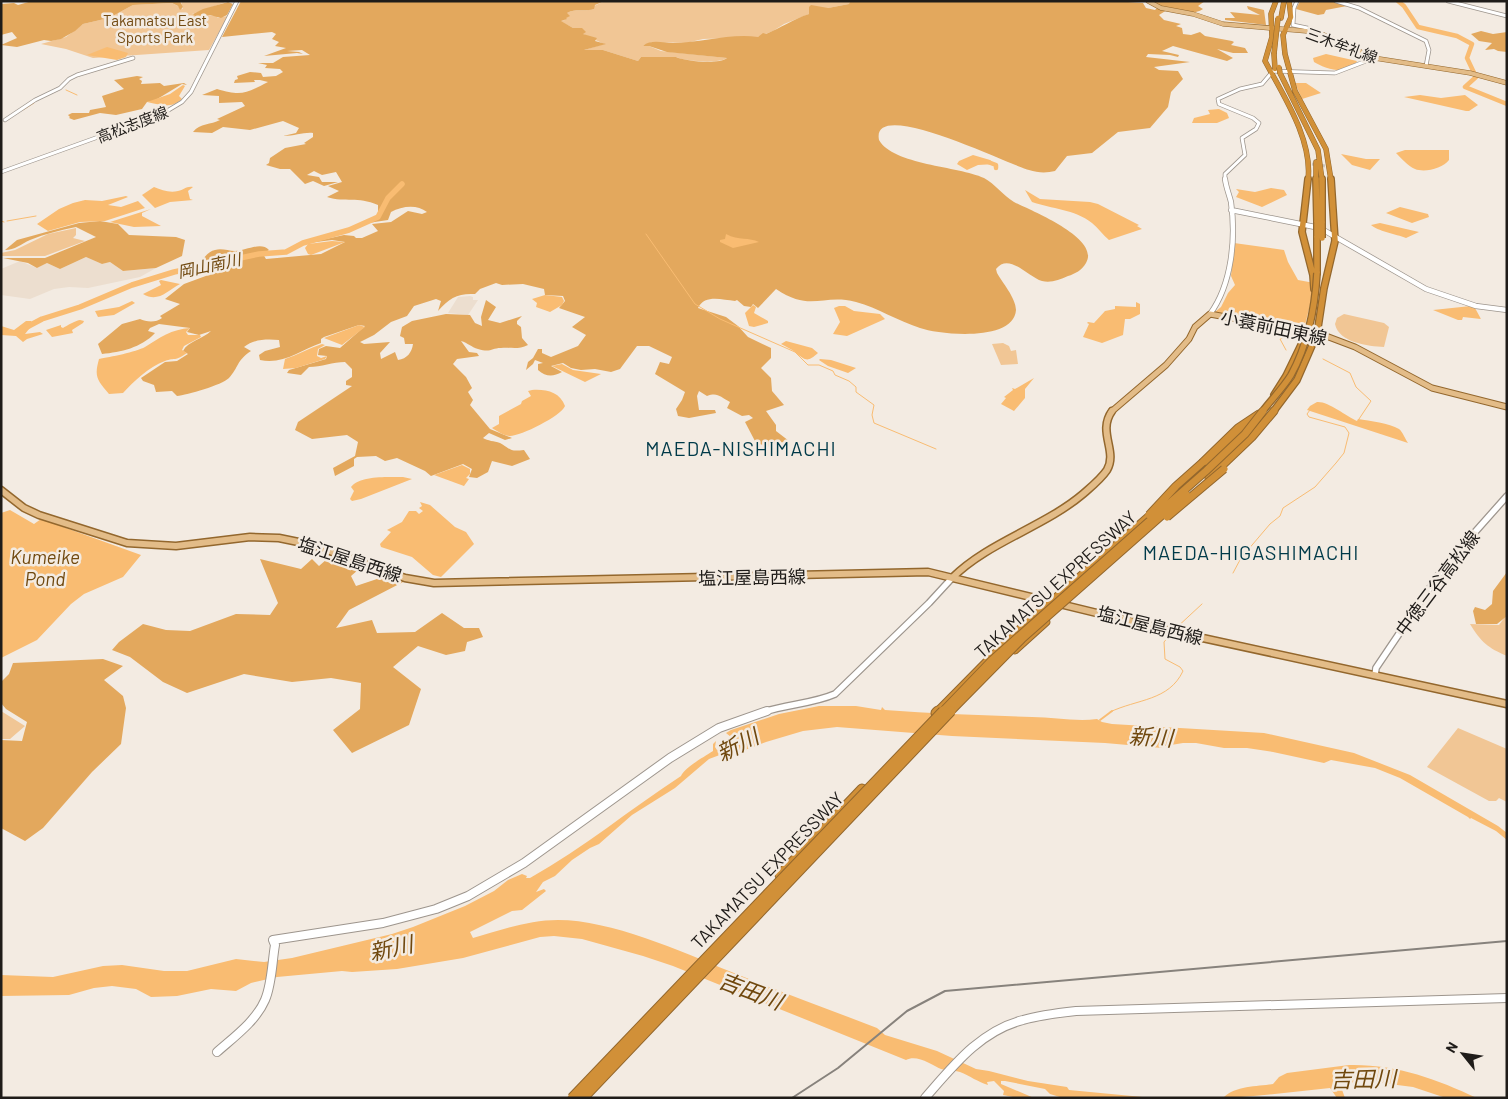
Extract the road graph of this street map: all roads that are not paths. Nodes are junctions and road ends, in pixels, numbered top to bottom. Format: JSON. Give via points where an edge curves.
{"nodes":[{"id":1,"x":237,"y":1,"type":"edge"},
{"id":2,"x":1148,"y":1,"type":"edge"},
{"id":3,"x":1278,"y":1,"type":"edge"},
{"id":4,"x":1284,"y":1,"type":"edge"},
{"id":5,"x":1289,"y":1,"type":"edge"},
{"id":6,"x":1297,"y":1,"type":"edge"},
{"id":7,"x":1336,"y":1,"type":"edge"},
{"id":8,"x":1448,"y":1,"type":"edge"},
{"id":9,"x":1507,"y":16,"type":"edge"},
{"id":10,"x":1280,"y":18,"type":"junction"},
{"id":11,"x":1273,"y":27,"type":"junction"},
{"id":12,"x":1286,"y":28,"type":"junction"},
{"id":13,"x":1311,"y":32,"type":"junction"},
{"id":14,"x":132,"y":58,"type":"dead end"},
{"id":15,"x":1374,"y":58,"type":"junction"},
{"id":16,"x":1426,"y":66,"type":"junction"},
{"id":17,"x":1288,"y":70,"type":"junction"},
{"id":18,"x":1270,"y":73,"type":"junction"},
{"id":19,"x":1507,"y":83,"type":"edge"},
{"id":20,"x":5,"y":120,"type":"dead end"},
{"id":21,"x":1,"y":172,"type":"edge"},
{"id":22,"x":1231,"y":210,"type":"junction"},
{"id":23,"x":1303,"y":224,"type":"junction"},
{"id":24,"x":1336,"y":237,"type":"junction"},
{"id":25,"x":1507,"y":310,"type":"edge"},
{"id":26,"x":1210,"y":314,"type":"junction"},
{"id":27,"x":1306,"y":332,"type":"junction"},
{"id":28,"x":1317,"y":334,"type":"junction"},
{"id":29,"x":1507,"y":408,"type":"edge"},
{"id":30,"x":1259,"y":414,"type":"junction"},
{"id":31,"x":1266,"y":420,"type":"junction"},
{"id":32,"x":1,"y":490,"type":"edge"},
{"id":33,"x":1507,"y":496,"type":"edge"},
{"id":34,"x":1120,"y":549,"type":"junction"},
{"id":35,"x":952,"y":578,"type":"junction"},
{"id":36,"x":1052,"y":601,"type":"junction"},
{"id":37,"x":1066,"y":604,"type":"junction"},
{"id":38,"x":1376,"y":674,"type":"junction"},
{"id":39,"x":1507,"y":704,"type":"edge"},
{"id":40,"x":1507,"y":998,"type":"edge"},
{"id":41,"x":217,"y":1052,"type":"dead end"},
{"id":42,"x":567,"y":1098,"type":"edge"},
{"id":43,"x":572,"y":1098,"type":"edge"},
{"id":44,"x":583,"y":1098,"type":"edge"},
{"id":45,"x":589,"y":1098,"type":"edge"},
{"id":46,"x":926,"y":1098,"type":"edge"}],
"edges":[{"from":1,"to":21,"type":"main road","name":"高松志度線","via":[[191,92],[178,105]]},
{"from":2,"to":11,"type":"main road","name":"三木牟礼線","via":[[1161,8],[1223,24]]},
{"from":3,"to":10,"type":"highway","name":"TAKAMATSU EXPRESSWAY"},
{"from":3,"to":11,"type":"highway","via":[[1271,14]]},
{"from":4,"to":10,"type":"highway","name":"TAKAMATSU EXPRESSWAY"},
{"from":5,"to":12,"type":"highway","via":[[1291,17]]},
{"from":6,"to":13,"type":"main road","via":[[1293,25],[1312,29]]},
{"from":7,"to":16,"type":"main road","via":[[1359,8],[1426,40],[1429,50]]},
{"from":8,"to":9,"type":"main road"},
{"from":10,"to":34,"type":"highway","name":"TAKAMATSU EXPRESSWAY","bridge":true,"via":[[1276,54],[1278,70],[1314,149],[1317,170],[1319,307],[1309,344],[1294,377],[1249,436],[1211,473]]},
{"from":11,"to":12,"type":"main road","name":"三木牟礼線"},
{"from":11,"to":18,"type":"highway","via":[[1265,57]]},
{"from":12,"to":13,"type":"main road","name":"三木牟礼線"},
{"from":12,"to":17,"type":"highway","via":[[1283,40]]},
{"from":13,"to":15,"type":"main road","name":"三木牟礼線"},
{"from":14,"to":20,"type":"main road","via":[[77,75]]},
{"from":15,"to":16,"type":"main road","name":"三木牟礼線"},
{"from":15,"to":17,"type":"main road","via":[[1333,73]]},
{"from":16,"to":19,"type":"main road","name":"三木牟礼線"},
{"from":17,"to":18,"type":"main road"},
{"from":17,"to":24,"type":"highway","via":[[1294,91],[1326,149]]},
{"from":18,"to":22,"type":"main road","via":[[1262,84],[1218,99],[1219,104],[1259,123],[1256,129],[1242,138],[1245,155],[1226,174]]},
{"from":18,"to":23,"type":"highway","via":[[1298,124],[1310,164]]},
{"from":22,"to":23,"type":"main road"},
{"from":22,"to":26,"type":"main road","via":[[1226,284],[1220,301]]},
{"from":23,"to":24,"type":"main road","via":[[1320,228]]},
{"from":23,"to":27,"type":"highway","bridge":true,"via":[[1303,241],[1314,280]]},
{"from":24,"to":25,"type":"main road","via":[[1426,289],[1476,306]]},
{"from":24,"to":28,"type":"highway"},
{"from":26,"to":27,"type":"main road","name":"小蓑前田東線"},
{"from":26,"to":35,"type":"main road","name":"小蓑前田東線","via":[[1171,359],[1109,415],[1105,432],[1111,461],[1095,484],[1050,516],[966,565]]},
{"from":27,"to":28,"type":"main road","name":"小蓑前田東線"},
{"from":27,"to":30,"type":"highway","via":[[1286,376]]},
{"from":28,"to":29,"type":"main road","name":"小蓑前田東線","via":[[1355,347],[1432,388]]},
{"from":28,"to":31,"type":"highway","via":[[1297,380]]},
{"from":30,"to":34,"type":"highway","bridge":true,"via":[[1238,428],[1176,486]]},
{"from":30,"to":36,"type":"highway","via":[[1203,469]]},
{"from":31,"to":34,"type":"highway","bridge":true,"via":[[1250,444],[1188,501]]},
{"from":31,"to":37,"type":"highway","via":[[1213,474]]},
{"from":32,"to":35,"type":"main road","name":"塩江屋島西線","via":[[39,515],[127,543],[176,546],[250,537],[279,538],[313,546],[399,576],[434,583],[810,576],[908,571]]},
{"from":33,"to":38,"type":"main road","name":"中徳三谷高松線","via":[[1444,567],[1376,668]]},
{"from":34,"to":43,"type":"highway","name":"TAKAMATSU EXPRESSWAY","bridge":true,"via":[[1017,636],[968,684]]},
{"from":34,"to":44,"type":"highway","name":"TAKAMATSU EXPRESSWAY","bridge":true,"via":[[974,687]]},
{"from":35,"to":36,"type":"main road","name":"塩江屋島西線"},
{"from":35,"to":41,"type":"main road","via":[[835,694],[826,699],[776,708],[712,732],[670,758],[524,863],[468,896],[410,916],[273,940],[275,945],[266,998],[253,1018]]},
{"from":36,"to":37,"type":"main road","name":"塩江屋島西線"},
{"from":36,"to":42,"type":"highway","bridge":true,"via":[[1013,634],[940,708]]},
{"from":37,"to":38,"type":"main road","name":"塩江屋島西線","via":[[1175,632]]},
{"from":37,"to":45,"type":"highway","bridge":true,"via":[[1003,661]]},
{"from":38,"to":39,"type":"main road","name":"塩江屋島西線"},
{"from":40,"to":46,"type":"main road","via":[[1076,1011],[1016,1022],[995,1031],[962,1057]]}]}
